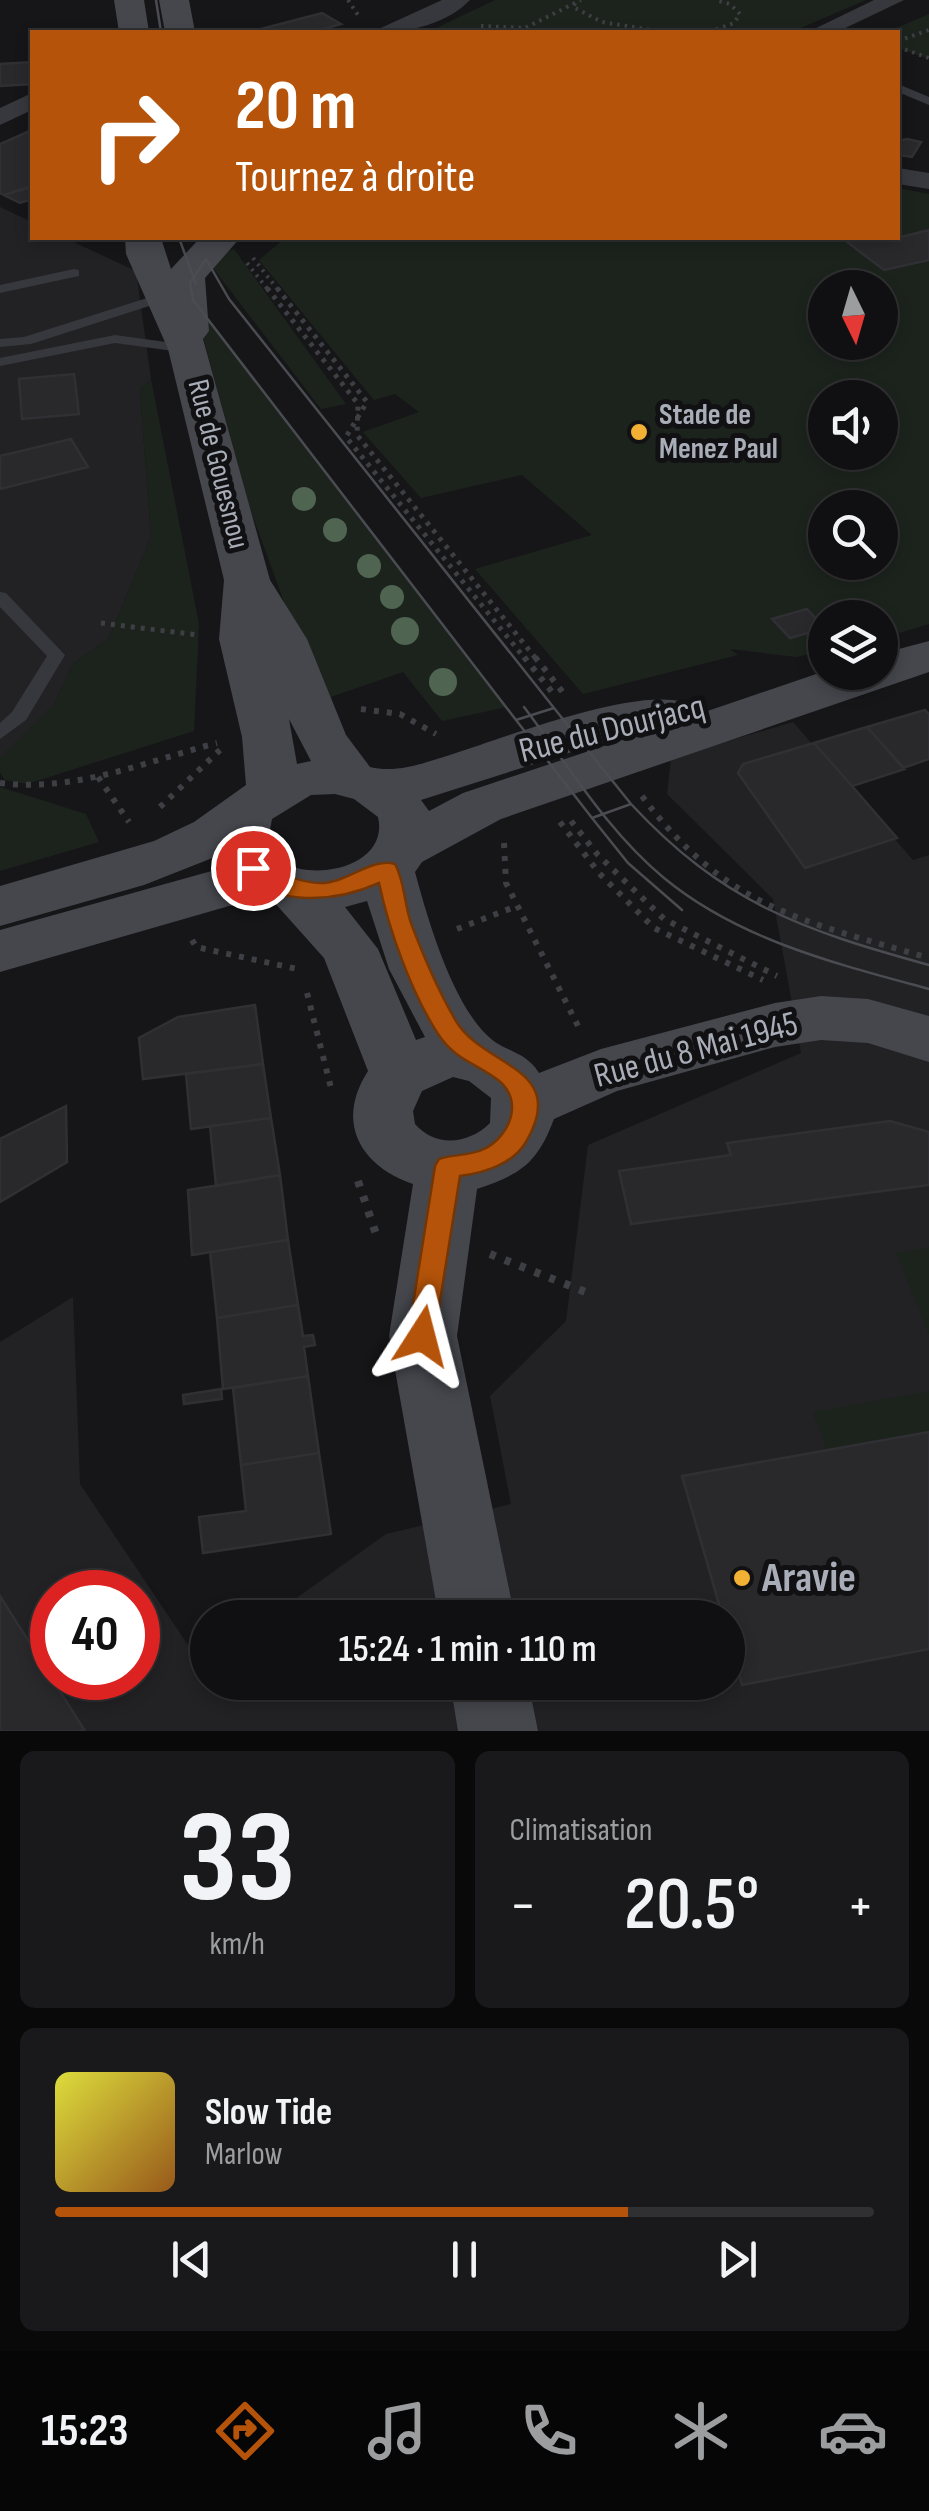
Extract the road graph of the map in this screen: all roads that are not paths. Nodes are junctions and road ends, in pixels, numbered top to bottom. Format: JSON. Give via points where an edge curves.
{"nodes":[{"id":1,"x":129,"y":0,"type":"edge"},
{"id":2,"x":460,"y":0,"type":"edge"},
{"id":3,"x":893,"y":0,"type":"edge"},
{"id":4,"x":134,"y":30,"type":"edge"},
{"id":5,"x":389,"y":30,"type":"edge"},
{"id":6,"x":824,"y":30,"type":"edge"},
{"id":7,"x":900,"y":89,"type":"edge"},
{"id":8,"x":30,"y":92,"type":"edge"},
{"id":9,"x":0,"y":95,"type":"edge"},
{"id":10,"x":30,"y":101,"type":"edge"},
{"id":11,"x":929,"y":101,"type":"edge"},
{"id":12,"x":0,"y":118,"type":"edge"},
{"id":13,"x":900,"y":176,"type":"edge"},
{"id":14,"x":929,"y":181,"type":"edge"},
{"id":15,"x":142,"y":240,"type":"edge"},
{"id":16,"x":239,"y":252,"type":"edge"},
{"id":17,"x":74,"y":273,"type":"dead end"},
{"id":18,"x":0,"y":289,"type":"edge"},
{"id":19,"x":166,"y":296,"type":"junction"},
{"id":20,"x":0,"y":344,"type":"edge"},
{"id":21,"x":188,"y":349,"type":"junction"},
{"id":22,"x":0,"y":362,"type":"edge"},
{"id":23,"x":247,"y":580,"type":"junction"},
{"id":24,"x":0,"y":597,"type":"edge"},
{"id":25,"x":929,"y":656,"type":"edge"},
{"id":26,"x":898,"y":665,"type":"edge"},
{"id":27,"x":808,"y":685,"type":"edge"},
{"id":28,"x":591,"y":732,"type":"junction"},
{"id":29,"x":0,"y":733,"type":"edge"},
{"id":30,"x":364,"y":782,"type":"junction"},
{"id":31,"x":260,"y":800,"type":"junction"},
{"id":32,"x":395,"y":859,"type":"junction"},
{"id":33,"x":284,"y":885,"type":"junction"},
{"id":34,"x":0,"y":906,"type":"edge"},
{"id":35,"x":0,"y":951,"type":"edge"},
{"id":36,"x":929,"y":1038,"type":"edge"},
{"id":37,"x":473,"y":1056,"type":"junction"},
{"id":38,"x":399,"y":1074,"type":"junction"},
{"id":39,"x":525,"y":1105,"type":"junction"},
{"id":40,"x":448,"y":1166,"type":"junction"},
{"id":41,"x":473,"y":1600,"type":"edge"},
{"id":42,"x":492,"y":1700,"type":"edge"},
{"id":43,"x":498,"y":1731,"type":"edge"}],
"edges":[{"from":1,"to":4,"type":"street"},
{"from":2,"to":5,"type":"street"},
{"from":3,"to":6,"type":"street"},
{"from":7,"to":11,"type":"lane"},
{"from":8,"to":9,"type":"street"},
{"from":10,"to":12,"type":"street"},
{"from":13,"to":14,"type":"street"},
{"from":15,"to":19,"type":"street","name":"Rue de Gouesnou"},
{"from":16,"to":21,"type":"street","name":"Rue de Gouesnou","via":[[194,260],[182,282]]},
{"from":17,"to":18,"type":"lane"},
{"from":19,"to":20,"type":"lane"},
{"from":19,"to":21,"type":"street","name":"Rue de Gouesnou"},
{"from":21,"to":22,"type":"lane","via":[[115,339]]},
{"from":21,"to":23,"type":"street","name":"Rue de Gouesnou"},
{"from":23,"to":30,"type":"street","name":"Rue de Gouesnou","via":[[283,639],[322,739]]},
{"from":23,"to":31,"type":"street","name":"Rue de Gouesnou","via":[[243,639],[268,736]]},
{"from":24,"to":29,"type":"lane","via":[[56,655],[19,716]]},
{"from":25,"to":26,"type":"street","name":"Rue du Dourjacq"},
{"from":27,"to":28,"type":"street","name":"Rue du Dourjacq"},
{"from":28,"to":30,"type":"street","name":"Rue du Dourjacq","via":[[418,783]]},
{"from":28,"to":32,"type":"street","name":"Rue du Dourjacq"},
{"from":30,"to":31,"type":"street","via":[[298,779]]},
{"from":30,"to":32,"type":"street","via":[[398,804],[408,825]]},
{"from":31,"to":33,"type":"street","via":[[239,830],[241,850],[253,868]]},
{"from":31,"to":34,"type":"street","via":[[197,845]]},
{"from":32,"to":33,"type":"street","via":[[345,888]]},
{"from":32,"to":37,"type":"street","via":[[399,922],[448,1030]]},
{"from":33,"to":35,"type":"street","via":[[229,886]]},
{"from":33,"to":38,"type":"street","via":[[348,949]]},
{"from":36,"to":39,"type":"street","name":"Rue du 8 Mai 1945","via":[[868,1021],[820,1018],[775,1025],[601,1072]]},
{"from":37,"to":38,"type":"street","via":[[433,1056]]},
{"from":37,"to":39,"type":"street","via":[[508,1074]]},
{"from":38,"to":40,"type":"street","via":[[381,1105],[391,1140],[416,1158]]},
{"from":39,"to":40,"type":"street","via":[[524,1124],[504,1149],[473,1164]]},
{"from":40,"to":41,"type":"street","via":[[422,1336]]},
{"from":42,"to":43,"type":"street"}]}
